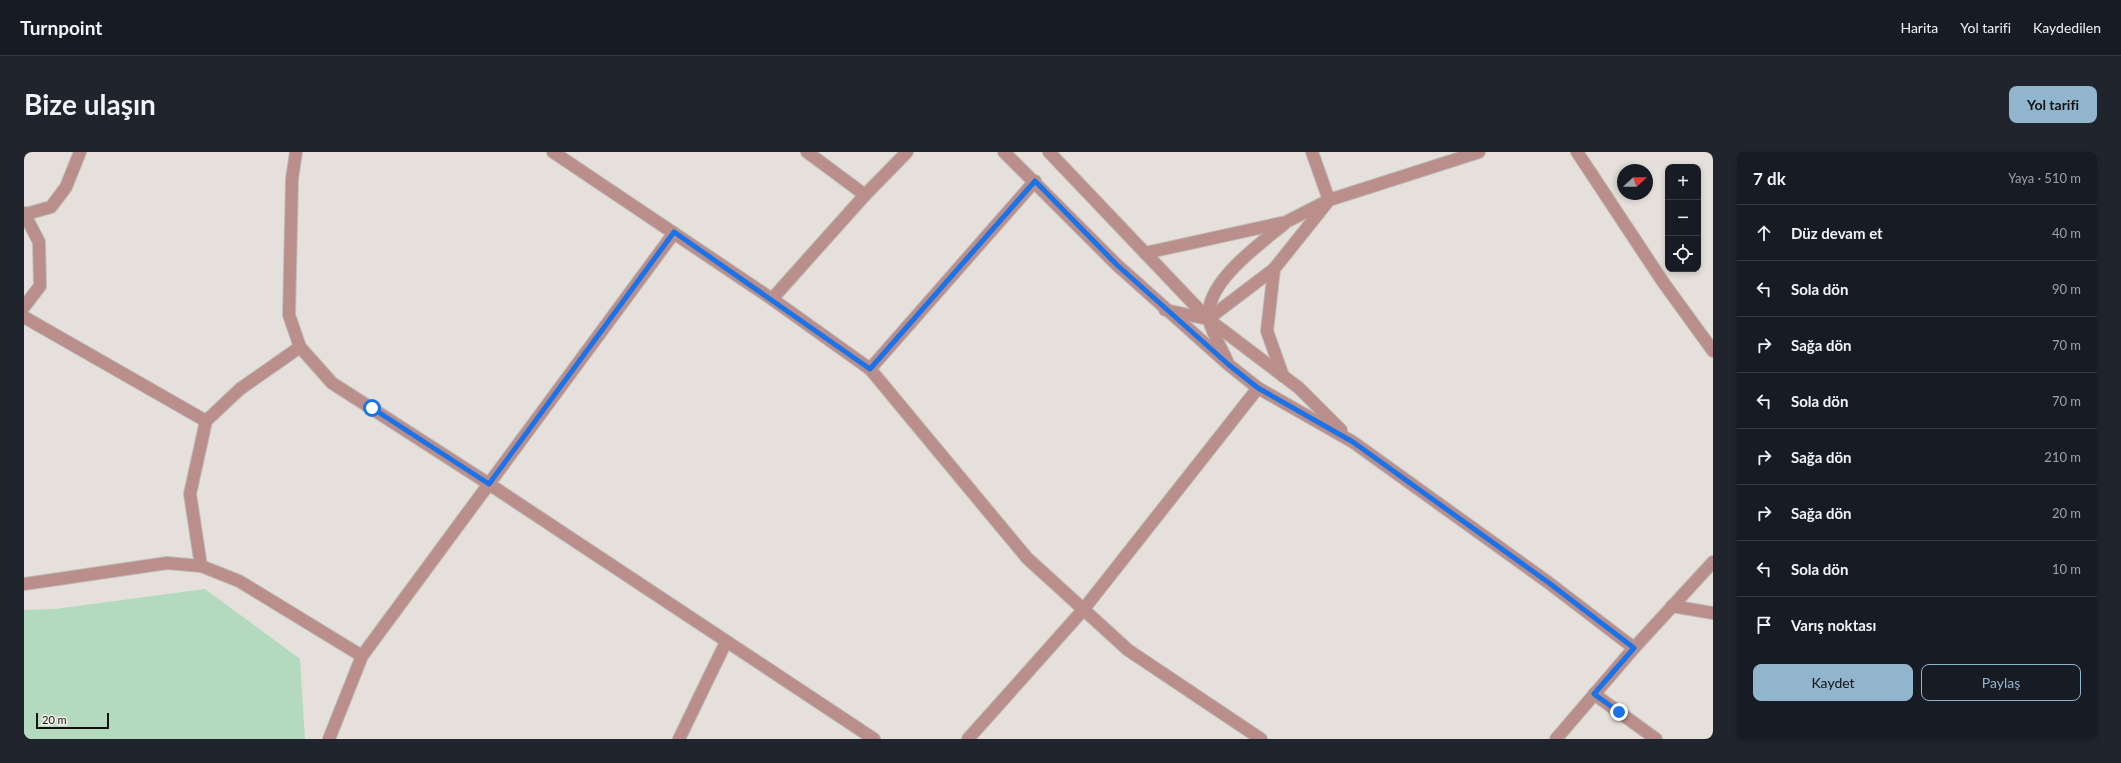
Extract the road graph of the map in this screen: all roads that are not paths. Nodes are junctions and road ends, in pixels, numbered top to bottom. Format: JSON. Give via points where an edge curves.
{"nodes":[{"id":1,"x":80,"y":152,"type":"edge"},
{"id":2,"x":296,"y":152,"type":"edge"},
{"id":3,"x":553,"y":152,"type":"edge"},
{"id":4,"x":807,"y":152,"type":"edge"},
{"id":5,"x":907,"y":152,"type":"edge"},
{"id":6,"x":1004,"y":152,"type":"edge"},
{"id":7,"x":1049,"y":152,"type":"edge"},
{"id":8,"x":1312,"y":152,"type":"edge"},
{"id":9,"x":1479,"y":152,"type":"edge"},
{"id":10,"x":1577,"y":152,"type":"edge"},
{"id":11,"x":1035,"y":181,"type":"junction"},
{"id":12,"x":865,"y":195,"type":"junction"},
{"id":13,"x":1330,"y":200,"type":"junction"},
{"id":14,"x":25,"y":214,"type":"edge"},
{"id":15,"x":1286,"y":222,"type":"junction"},
{"id":16,"x":674,"y":232,"type":"junction"},
{"id":17,"x":1145,"y":253,"type":"junction"},
{"id":18,"x":1274,"y":270,"type":"junction"},
{"id":19,"x":772,"y":299,"type":"junction"},
{"id":20,"x":24,"y":307,"type":"edge"},
{"id":21,"x":1165,"y":309,"type":"junction"},
{"id":22,"x":24,"y":318,"type":"edge"},
{"id":23,"x":1208,"y":319,"type":"junction"},
{"id":24,"x":300,"y":348,"type":"junction"},
{"id":25,"x":1713,"y":351,"type":"edge"},
{"id":26,"x":1229,"y":365,"type":"junction"},
{"id":27,"x":870,"y":369,"type":"junction"},
{"id":28,"x":1283,"y":376,"type":"junction"},
{"id":29,"x":1258,"y":388,"type":"junction"},
{"id":30,"x":206,"y":421,"type":"junction"},
{"id":31,"x":1353,"y":442,"type":"junction"},
{"id":32,"x":489,"y":484,"type":"junction"},
{"id":33,"x":1713,"y":562,"type":"edge"},
{"id":34,"x":201,"y":566,"type":"junction"},
{"id":35,"x":24,"y":584,"type":"edge"},
{"id":36,"x":1672,"y":606,"type":"junction"},
{"id":37,"x":1083,"y":610,"type":"junction"},
{"id":38,"x":1713,"y":613,"type":"edge"},
{"id":39,"x":726,"y":642,"type":"junction"},
{"id":40,"x":1634,"y":648,"type":"junction"},
{"id":41,"x":362,"y":656,"type":"junction"},
{"id":42,"x":1594,"y":694,"type":"junction"},
{"id":43,"x":328,"y":739,"type":"edge"},
{"id":44,"x":679,"y":739,"type":"edge"},
{"id":45,"x":874,"y":739,"type":"edge"},
{"id":46,"x":968,"y":739,"type":"edge"},
{"id":47,"x":1261,"y":739,"type":"edge"},
{"id":48,"x":1556,"y":739,"type":"edge"},
{"id":49,"x":1656,"y":739,"type":"edge"}],
"edges":[{"from":1,"to":14,"type":"street","via":[[66,187],[52,206]]},
{"from":2,"to":24,"type":"street","via":[[292,179],[289,315]]},
{"from":3,"to":16,"type":"street"},
{"from":4,"to":12,"type":"street"},
{"from":5,"to":12,"type":"street"},
{"from":6,"to":11,"type":"street"},
{"from":7,"to":17,"type":"street"},
{"from":8,"to":13,"type":"street"},
{"from":9,"to":13,"type":"street"},
{"from":10,"to":25,"type":"street","via":[[1663,282]]},
{"from":11,"to":21,"type":"street","via":[[1117,265]]},
{"from":11,"to":27,"type":"street"},
{"from":12,"to":19,"type":"street"},
{"from":13,"to":15,"type":"street"},
{"from":13,"to":18,"type":"street"},
{"from":14,"to":20,"type":"street","via":[[39,242],[40,286]]},
{"from":15,"to":17,"type":"street"},
{"from":15,"to":23,"type":"street","via":[[1240,259],[1213,294]]},
{"from":16,"to":19,"type":"street"},
{"from":16,"to":32,"type":"street"},
{"from":17,"to":23,"type":"street"},
{"from":18,"to":23,"type":"street"},
{"from":18,"to":28,"type":"street","via":[[1267,331]]},
{"from":19,"to":27,"type":"street"},
{"from":21,"to":23,"type":"street"},
{"from":21,"to":26,"type":"street"},
{"from":22,"to":30,"type":"street"},
{"from":23,"to":26,"type":"street"},
{"from":23,"to":28,"type":"street"},
{"from":24,"to":30,"type":"street","via":[[240,389]]},
{"from":24,"to":32,"type":"street","via":[[332,383]]},
{"from":26,"to":29,"type":"street"},
{"from":27,"to":37,"type":"street","via":[[1027,558]]},
{"from":28,"to":31,"type":"street","via":[[1299,388]]},
{"from":29,"to":31,"type":"street"},
{"from":29,"to":37,"type":"street"},
{"from":30,"to":34,"type":"street","via":[[190,494]]},
{"from":31,"to":40,"type":"street","via":[[1549,583]]},
{"from":32,"to":39,"type":"street"},
{"from":32,"to":41,"type":"street"},
{"from":33,"to":36,"type":"street"},
{"from":34,"to":35,"type":"street","via":[[167,563]]},
{"from":34,"to":41,"type":"street","via":[[239,582]]},
{"from":36,"to":38,"type":"street"},
{"from":36,"to":40,"type":"street"},
{"from":37,"to":46,"type":"street"},
{"from":37,"to":47,"type":"street","via":[[1128,650]]},
{"from":39,"to":44,"type":"street"},
{"from":39,"to":45,"type":"street"},
{"from":40,"to":42,"type":"street"},
{"from":41,"to":43,"type":"street"},
{"from":42,"to":48,"type":"street"},
{"from":42,"to":49,"type":"street"}]}
